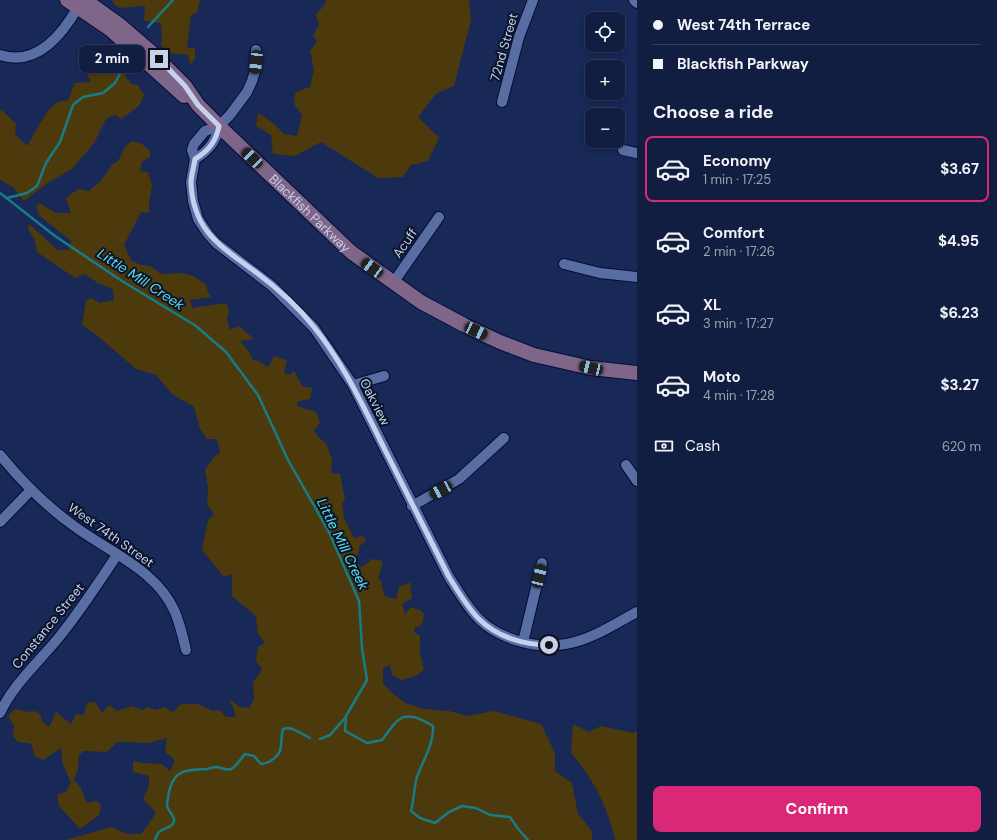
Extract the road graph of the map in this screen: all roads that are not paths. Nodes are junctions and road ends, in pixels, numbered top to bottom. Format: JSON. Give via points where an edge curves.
{"nodes":[{"id":1,"x":533,"y":0,"type":"edge"},
{"id":2,"x":634,"y":0,"type":"edge"},
{"id":3,"x":77,"y":2,"type":"edge"},
{"id":4,"x":637,"y":3,"type":"edge"},
{"id":5,"x":256,"y":50,"type":"dead end"},
{"id":6,"x":0,"y":55,"type":"edge"},
{"id":7,"x":502,"y":102,"type":"dead end"},
{"id":8,"x":219,"y":126,"type":"junction"},
{"id":9,"x":623,"y":150,"type":"dead end"},
{"id":10,"x":637,"y":152,"type":"edge"},
{"id":11,"x":439,"y":217,"type":"dead end"},
{"id":12,"x":564,"y":264,"type":"dead end"},
{"id":13,"x":637,"y":277,"type":"edge"},
{"id":14,"x":393,"y":283,"type":"junction"},
{"id":15,"x":636,"y":372,"type":"edge"},
{"id":16,"x":384,"y":376,"type":"dead end"},
{"id":17,"x":353,"y":385,"type":"junction"},
{"id":18,"x":504,"y":438,"type":"dead end"},
{"id":19,"x":0,"y":455,"type":"edge"},
{"id":20,"x":626,"y":465,"type":"dead end"},
{"id":21,"x":637,"y":481,"type":"edge"},
{"id":22,"x":31,"y":490,"type":"junction"},
{"id":23,"x":412,"y":506,"type":"junction"},
{"id":24,"x":0,"y":522,"type":"edge"},
{"id":25,"x":117,"y":555,"type":"junction"},
{"id":26,"x":542,"y":563,"type":"dead end"},
{"id":27,"x":637,"y":612,"type":"edge"},
{"id":28,"x":523,"y":642,"type":"junction"},
{"id":29,"x":186,"y":650,"type":"dead end"},
{"id":30,"x":0,"y":713,"type":"edge"}],
"edges":[{"from":1,"to":7,"type":"street","name":"72nd Street","via":[[519,37]]},
{"from":2,"to":4,"type":"street"},
{"from":3,"to":6,"type":"street","via":[[68,23],[41,51],[28,56]]},
{"from":3,"to":8,"type":"main road","name":"Blackfish Parkway","via":[[180,94],[198,105]]},
{"from":5,"to":8,"type":"street","name":"Oakview","via":[[252,82],[239,103]]},
{"from":8,"to":14,"type":"main road","name":"Blackfish Parkway","via":[[351,252]]},
{"from":8,"to":17,"type":"street","name":"Oakview","via":[[216,138],[204,153],[195,159],[191,182],[198,219],[216,243],[272,286],[300,312]]},
{"from":9,"to":10,"type":"street"},
{"from":11,"to":14,"type":"street","name":"Acuff"},
{"from":12,"to":13,"type":"street","via":[[600,273]]},
{"from":14,"to":15,"type":"main road","name":"Blackfish Parkway","via":[[464,325],[534,355],[591,368]]},
{"from":16,"to":17,"type":"street"},
{"from":17,"to":23,"type":"street","name":"Oakview"},
{"from":18,"to":23,"type":"street","via":[[459,479]]},
{"from":19,"to":22,"type":"street","name":"West 74th Street"},
{"from":20,"to":21,"type":"street"},
{"from":22,"to":24,"type":"street"},
{"from":22,"to":25,"type":"street","name":"West 74th Street","via":[[73,526]]},
{"from":23,"to":28,"type":"street","name":"Oakview","via":[[449,577],[479,620],[499,634]]},
{"from":25,"to":29,"type":"street","name":"West 74th Street","via":[[151,578],[164,593],[181,628]]},
{"from":25,"to":30,"type":"street","name":"Constance Street","via":[[60,636],[18,684]]},
{"from":26,"to":28,"type":"street"},
{"from":27,"to":28,"type":"street","name":"Oakview","via":[[575,642],[559,646]]}]}
